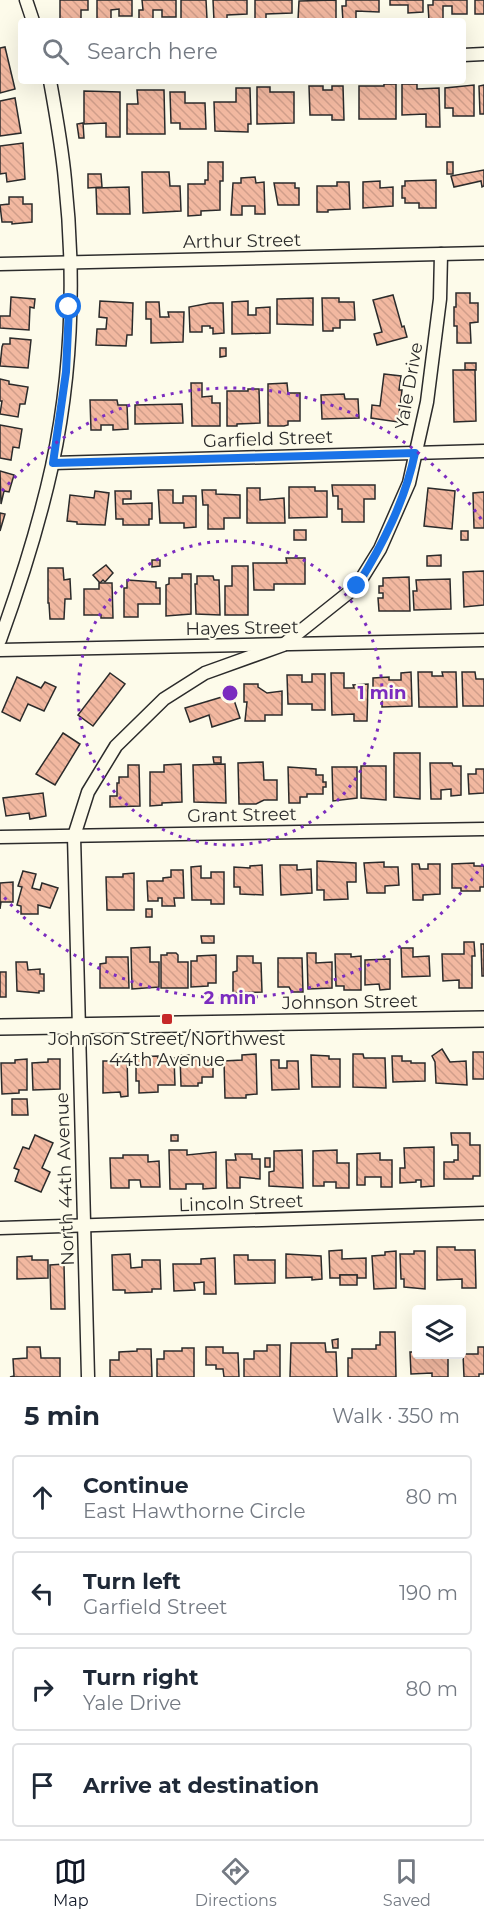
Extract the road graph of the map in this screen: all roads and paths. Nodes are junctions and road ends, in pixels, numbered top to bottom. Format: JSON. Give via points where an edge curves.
{"nodes":[{"id":1,"x":26,"y":0,"type":"edge"},
{"id":2,"x":32,"y":18,"type":"edge"},
{"id":3,"x":484,"y":54,"type":"edge"},
{"id":4,"x":466,"y":55,"type":"edge"},
{"id":5,"x":50,"y":84,"type":"edge"},
{"id":6,"x":484,"y":253,"type":"edge"},
{"id":7,"x":441,"y":254,"type":"junction"},
{"id":8,"x":69,"y":263,"type":"junction"},
{"id":9,"x":0,"y":264,"type":"edge"},
{"id":10,"x":484,"y":451,"type":"edge"},
{"id":11,"x":415,"y":453,"type":"junction"},
{"id":12,"x":53,"y":463,"type":"junction"},
{"id":13,"x":0,"y":640,"type":"edge"},
{"id":14,"x":484,"y":640,"type":"edge"},
{"id":15,"x":283,"y":645,"type":"junction"},
{"id":16,"x":0,"y":650,"type":"edge"},
{"id":17,"x":484,"y":829,"type":"edge"},
{"id":18,"x":74,"y":836,"type":"junction"},
{"id":19,"x":0,"y":837,"type":"edge"},
{"id":20,"x":484,"y":1019,"type":"edge"},
{"id":21,"x":79,"y":1026,"type":"junction"},
{"id":22,"x":0,"y":1028,"type":"edge"},
{"id":23,"x":484,"y":1213,"type":"edge"},
{"id":24,"x":84,"y":1226,"type":"junction"},
{"id":25,"x":0,"y":1228,"type":"edge"},
{"id":26,"x":88,"y":1377,"type":"edge"}],
"edges":[{"from":1,"to":2,"type":"street"},
{"from":3,"to":4,"type":"street"},
{"from":5,"to":8,"type":"street","via":[[65,180]]},
{"from":6,"to":7,"type":"street","name":"Arthur Street"},
{"from":7,"to":8,"type":"street","name":"Arthur Street"},
{"from":7,"to":11,"type":"street","name":"Yale Drive","via":[[433,357]]},
{"from":8,"to":9,"type":"street","name":"Arthur Street"},
{"from":8,"to":12,"type":"street","via":[[66,372]]},
{"from":10,"to":11,"type":"street","name":"Garfield Street"},
{"from":11,"to":12,"type":"street","name":"Garfield Street"},
{"from":11,"to":15,"type":"street","name":"Yale Drive","via":[[409,483],[397,512],[357,586]]},
{"from":12,"to":13,"type":"street","via":[[30,556]]},
{"from":14,"to":15,"type":"street","name":"Hayes Street"},
{"from":15,"to":16,"type":"street","name":"Hayes Street"},
{"from":15,"to":18,"type":"street","name":"Yale Drive","via":[[205,673],[164,699],[116,746],[88,792]]},
{"from":17,"to":18,"type":"street","name":"Grant Street"},
{"from":18,"to":19,"type":"street","name":"Grant Street"},
{"from":18,"to":21,"type":"street","name":"North 44th Avenue"},
{"from":20,"to":21,"type":"street","name":"Johnson Street"},
{"from":21,"to":22,"type":"street","name":"Johnson Street"},
{"from":21,"to":24,"type":"street","name":"North 44th Avenue"},
{"from":23,"to":24,"type":"street","name":"Lincoln Street"},
{"from":24,"to":25,"type":"street","name":"Lincoln Street"},
{"from":24,"to":26,"type":"street","name":"North 44th Avenue"}]}
